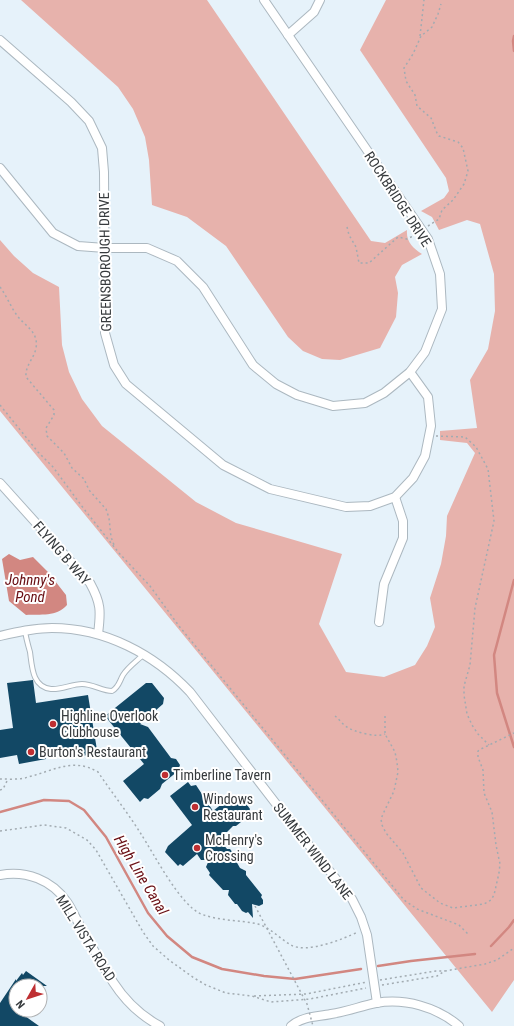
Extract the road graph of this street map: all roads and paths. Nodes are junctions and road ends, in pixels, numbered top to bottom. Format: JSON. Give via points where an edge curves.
{"nodes":[{"id":1,"x":264,"y":0,"type":"edge"},
{"id":2,"x":320,"y":0,"type":"edge"},
{"id":3,"x":424,"y":0,"type":"edge"},
{"id":4,"x":441,"y":4,"type":"dead end"},
{"id":5,"x":288,"y":36,"type":"junction"},
{"id":6,"x":0,"y":40,"type":"edge"},
{"id":7,"x":420,"y":40,"type":"junction"},
{"id":8,"x":0,"y":168,"type":"edge"},
{"id":9,"x":347,"y":227,"type":"dead end"},
{"id":10,"x":422,"y":231,"type":"junction"},
{"id":11,"x":105,"y":248,"type":"junction"},
{"id":12,"x":0,"y":287,"type":"edge"},
{"id":13,"x":410,"y":372,"type":"junction"},
{"id":14,"x":0,"y":405,"type":"edge"},
{"id":15,"x":429,"y":435,"type":"junction"},
{"id":16,"x":0,"y":483,"type":"edge"},
{"id":17,"x":395,"y":497,"type":"junction"},
{"id":18,"x":116,"y":548,"type":"junction"},
{"id":19,"x":379,"y":622,"type":"dead end"},
{"id":20,"x":25,"y":630,"type":"junction"},
{"id":21,"x":98,"y":634,"type":"junction"},
{"id":22,"x":0,"y":636,"type":"edge"},
{"id":23,"x":144,"y":654,"type":"junction"},
{"id":24,"x":335,"y":716,"type":"dead end"},
{"id":25,"x":385,"y":716,"type":"dead end"},
{"id":26,"x":514,"y":733,"type":"edge"},
{"id":27,"x":385,"y":734,"type":"junction"},
{"id":28,"x":489,"y":745,"type":"junction"},
{"id":29,"x":0,"y":779,"type":"edge"},
{"id":30,"x":8,"y":779,"type":"junction"},
{"id":31,"x":0,"y":790,"type":"edge"},
{"id":32,"x":0,"y":831,"type":"edge"},
{"id":33,"x":0,"y":875,"type":"edge"},
{"id":34,"x":255,"y":906,"type":"dead end"},
{"id":35,"x":360,"y":932,"type":"dead end"},
{"id":36,"x":468,"y":934,"type":"dead end"},
{"id":37,"x":514,"y":948,"type":"edge"},
{"id":38,"x":445,"y":971,"type":"junction"},
{"id":39,"x":378,"y":983,"type":"junction"},
{"id":40,"x":366,"y":988,"type":"dead end"},
{"id":41,"x":252,"y":996,"type":"junction"},
{"id":42,"x":377,"y":1003,"type":"junction"},
{"id":43,"x":160,"y":1026,"type":"edge"},
{"id":44,"x":291,"y":1026,"type":"edge"},
{"id":45,"x":313,"y":1026,"type":"edge"},
{"id":46,"x":460,"y":1026,"type":"edge"}],
"edges":[{"from":1,"to":5,"type":"street","name":"ROCKBRIDGE DRIVE"},
{"from":2,"to":5,"type":"street","via":[[314,12]]},
{"from":3,"to":7,"type":"path"},
{"from":4,"to":7,"type":"path","via":[[432,27],[424,32]]},
{"from":5,"to":10,"type":"street","name":"ROCKBRIDGE DRIVE"},
{"from":6,"to":11,"type":"street","name":"GREENSBOROUGH DRIVE","via":[[89,121],[102,148]]},
{"from":7,"to":10,"type":"path","via":[[404,68],[406,81],[415,95],[417,106],[431,118],[436,133],[458,142],[463,148],[468,171],[464,184],[442,210],[439,219]]},
{"from":8,"to":11,"type":"street","name":"ROCKBRIDGE DRIVE","via":[[53,233],[78,246]]},
{"from":9,"to":10,"type":"path","via":[[356,247],[359,263],[369,263],[398,237],[406,239]]},
{"from":10,"to":13,"type":"street","name":"ROCKBRIDGE DRIVE","via":[[428,239],[440,274],[442,309],[426,352]]},
{"from":11,"to":13,"type":"street","name":"ROCKBRIDGE DRIVE","via":[[147,248],[178,261],[203,287],[253,365],[276,384],[297,395],[333,406],[365,403],[384,393]]},
{"from":11,"to":17,"type":"street","name":"GREENSBOROUGH DRIVE","via":[[105,333],[114,365],[126,384],[223,465],[270,489],[346,507],[370,506]]},
{"from":12,"to":18,"type":"path","via":[[36,339],[36,349],[26,371],[26,377],[54,410],[54,415],[46,428],[47,436],[64,453],[72,468],[84,479],[89,490],[106,509],[111,537]]},
{"from":13,"to":15,"type":"street","name":"GREENSBOROUGH DRIVE","via":[[428,396],[431,426]]},
{"from":14,"to":18,"type":"path","via":[[53,467]]},
{"from":15,"to":17,"type":"street","name":"GREENSBOROUGH DRIVE","via":[[425,456],[413,478]]},
{"from":15,"to":28,"type":"path","via":[[465,437],[476,447],[488,469],[494,521],[474,608],[464,705],[472,725]]},
{"from":16,"to":21,"type":"street","name":"FLYING B WAY","via":[[90,582],[100,609]]},
{"from":17,"to":19,"type":"street","via":[[403,521],[403,538],[384,584]]},
{"from":18,"to":36,"type":"path","via":[[150,586],[184,632],[404,900],[416,909],[459,925]]},
{"from":20,"to":21,"type":"street","name":"SUMMER WIND LANE","via":[[73,629]]},
{"from":20,"to":22,"type":"street","name":"SUMMER WIND LANE"},
{"from":20,"to":23,"type":"lane","via":[[33,672],[38,682],[47,688],[84,684],[112,691]]},
{"from":21,"to":23,"type":"street","name":"SUMMER WIND LANE"},
{"from":23,"to":39,"type":"street","name":"SUMMER WIND LANE","via":[[177,678],[190,692],[352,899],[367,935]]},
{"from":24,"to":27,"type":"path","via":[[356,731],[374,736]]},
{"from":25,"to":27,"type":"path"},
{"from":26,"to":28,"type":"path"},
{"from":27,"to":28,"type":"path","via":[[394,752],[398,772],[394,791],[383,814],[382,825],[403,853],[421,888],[440,903],[453,908],[484,904],[491,900],[499,873],[500,864],[492,812],[484,793],[483,770],[477,754]]},
{"from":29,"to":30,"type":"path"},
{"from":30,"to":31,"type":"path"},
{"from":30,"to":35,"type":"path","via":[[28,777],[71,765],[88,766],[98,772],[168,878],[185,901],[200,913],[259,924],[293,946],[302,948],[336,942]]},
{"from":32,"to":41,"type":"path","via":[[44,824],[66,828],[87,840],[96,850],[153,946],[206,985],[226,993]]},
{"from":33,"to":43,"type":"street","name":"MILL VISTA ROAD","via":[[29,875],[52,886],[67,902],[114,983],[137,1010]]},
{"from":34,"to":45,"type":"path","bridge":true,"via":[[307,1004]]},
{"from":37,"to":38,"type":"path","via":[[497,960],[485,964]]},
{"from":38,"to":39,"type":"path"},
{"from":38,"to":39,"type":"path","via":[[437,976]]},
{"from":39,"to":41,"type":"path","via":[[306,994]]},
{"from":39,"to":42,"type":"street","name":"SUMMER WIND LANE"},
{"from":40,"to":41,"type":"path","via":[[310,999],[272,1002]]},
{"from":42,"to":44,"type":"street","via":[[307,1017]]},
{"from":42,"to":46,"type":"street","via":[[420,1005]]}]}
